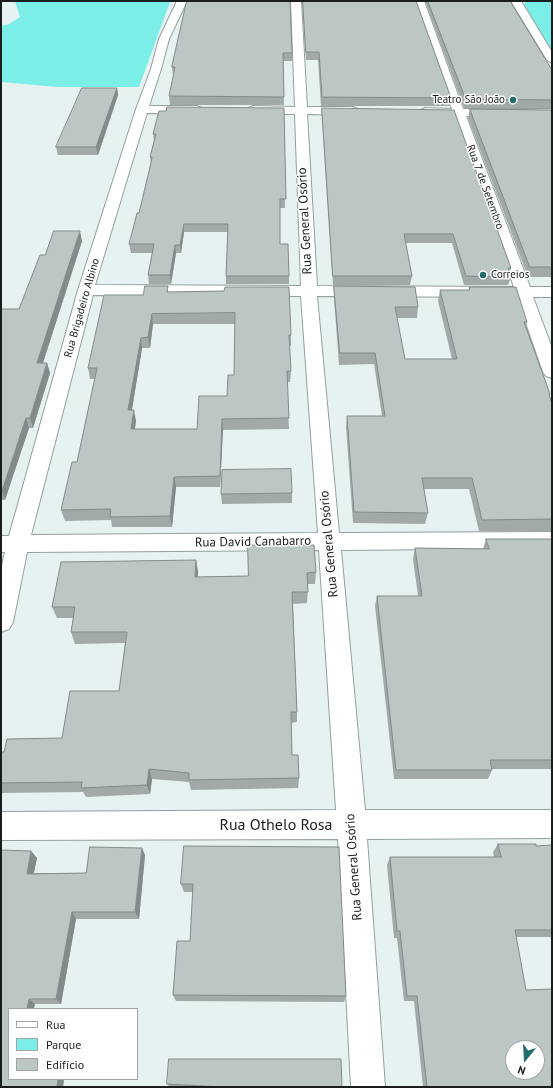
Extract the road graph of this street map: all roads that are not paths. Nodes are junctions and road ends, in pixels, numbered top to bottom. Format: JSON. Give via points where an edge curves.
{"nodes":[{"id":1,"x":182,"y":1,"type":"edge"},
{"id":2,"x":296,"y":1,"type":"edge"},
{"id":3,"x":419,"y":1,"type":"edge"},
{"id":4,"x":516,"y":1,"type":"edge"},
{"id":5,"x":552,"y":60,"type":"edge"},
{"id":6,"x":142,"y":109,"type":"junction"},
{"id":7,"x":205,"y":110,"type":"edge"},
{"id":8,"x":245,"y":110,"type":"edge"},
{"id":9,"x":300,"y":110,"type":"junction"},
{"id":10,"x":363,"y":111,"type":"edge"},
{"id":11,"x":411,"y":111,"type":"edge"},
{"id":12,"x":458,"y":112,"type":"junction"},
{"id":13,"x":552,"y":113,"type":"edge"},
{"id":14,"x":86,"y":290,"type":"junction"},
{"id":15,"x":308,"y":291,"type":"junction"},
{"id":16,"x":524,"y":292,"type":"junction"},
{"id":17,"x":552,"y":292,"type":"edge"},
{"id":18,"x":552,"y":372,"type":"edge"},
{"id":19,"x":552,"y":540,"type":"edge"},
{"id":20,"x":329,"y":541,"type":"junction"},
{"id":21,"x":9,"y":544,"type":"edge"},
{"id":22,"x":1,"y":622,"type":"edge"},
{"id":23,"x":352,"y":824,"type":"junction"},
{"id":24,"x":552,"y":824,"type":"edge"},
{"id":25,"x":1,"y":826,"type":"edge"},
{"id":26,"x":368,"y":1087,"type":"edge"}],
"edges":[{"from":1,"to":6,"type":"street","name":"Rua Brigadeiro Albino","via":[[164,39]]},
{"from":2,"to":9,"type":"street","name":"Rua General Osório"},
{"from":3,"to":12,"type":"street","name":"Rua 7 de Setembro"},
{"from":4,"to":5,"type":"street"},
{"from":6,"to":7,"type":"street"},
{"from":6,"to":14,"type":"street","name":"Rua Brigadeiro Albino"},
{"from":8,"to":9,"type":"street"},
{"from":9,"to":10,"type":"street"},
{"from":9,"to":15,"type":"street","name":"Rua General Osório"},
{"from":11,"to":12,"type":"street"},
{"from":12,"to":13,"type":"street"},
{"from":12,"to":16,"type":"street","name":"Rua 7 de Setembro"},
{"from":14,"to":15,"type":"street"},
{"from":14,"to":21,"type":"street","name":"Rua Brigadeiro Albino"},
{"from":15,"to":16,"type":"street"},
{"from":15,"to":20,"type":"street","name":"Rua General Osório"},
{"from":16,"to":17,"type":"street"},
{"from":16,"to":18,"type":"street","name":"Rua 7 de Setembro"},
{"from":19,"to":20,"type":"street","name":"Rua David Canabarro"},
{"from":20,"to":21,"type":"street","name":"Rua David Canabarro"},
{"from":20,"to":23,"type":"street","name":"Rua General Osório"},
{"from":21,"to":22,"type":"street","name":"Rua Brigadeiro Albino"},
{"from":23,"to":24,"type":"street","name":"Rua Othelo Rosa"},
{"from":23,"to":25,"type":"street","name":"Rua Othelo Rosa"},
{"from":23,"to":26,"type":"street","name":"Rua General Osório"}]}
